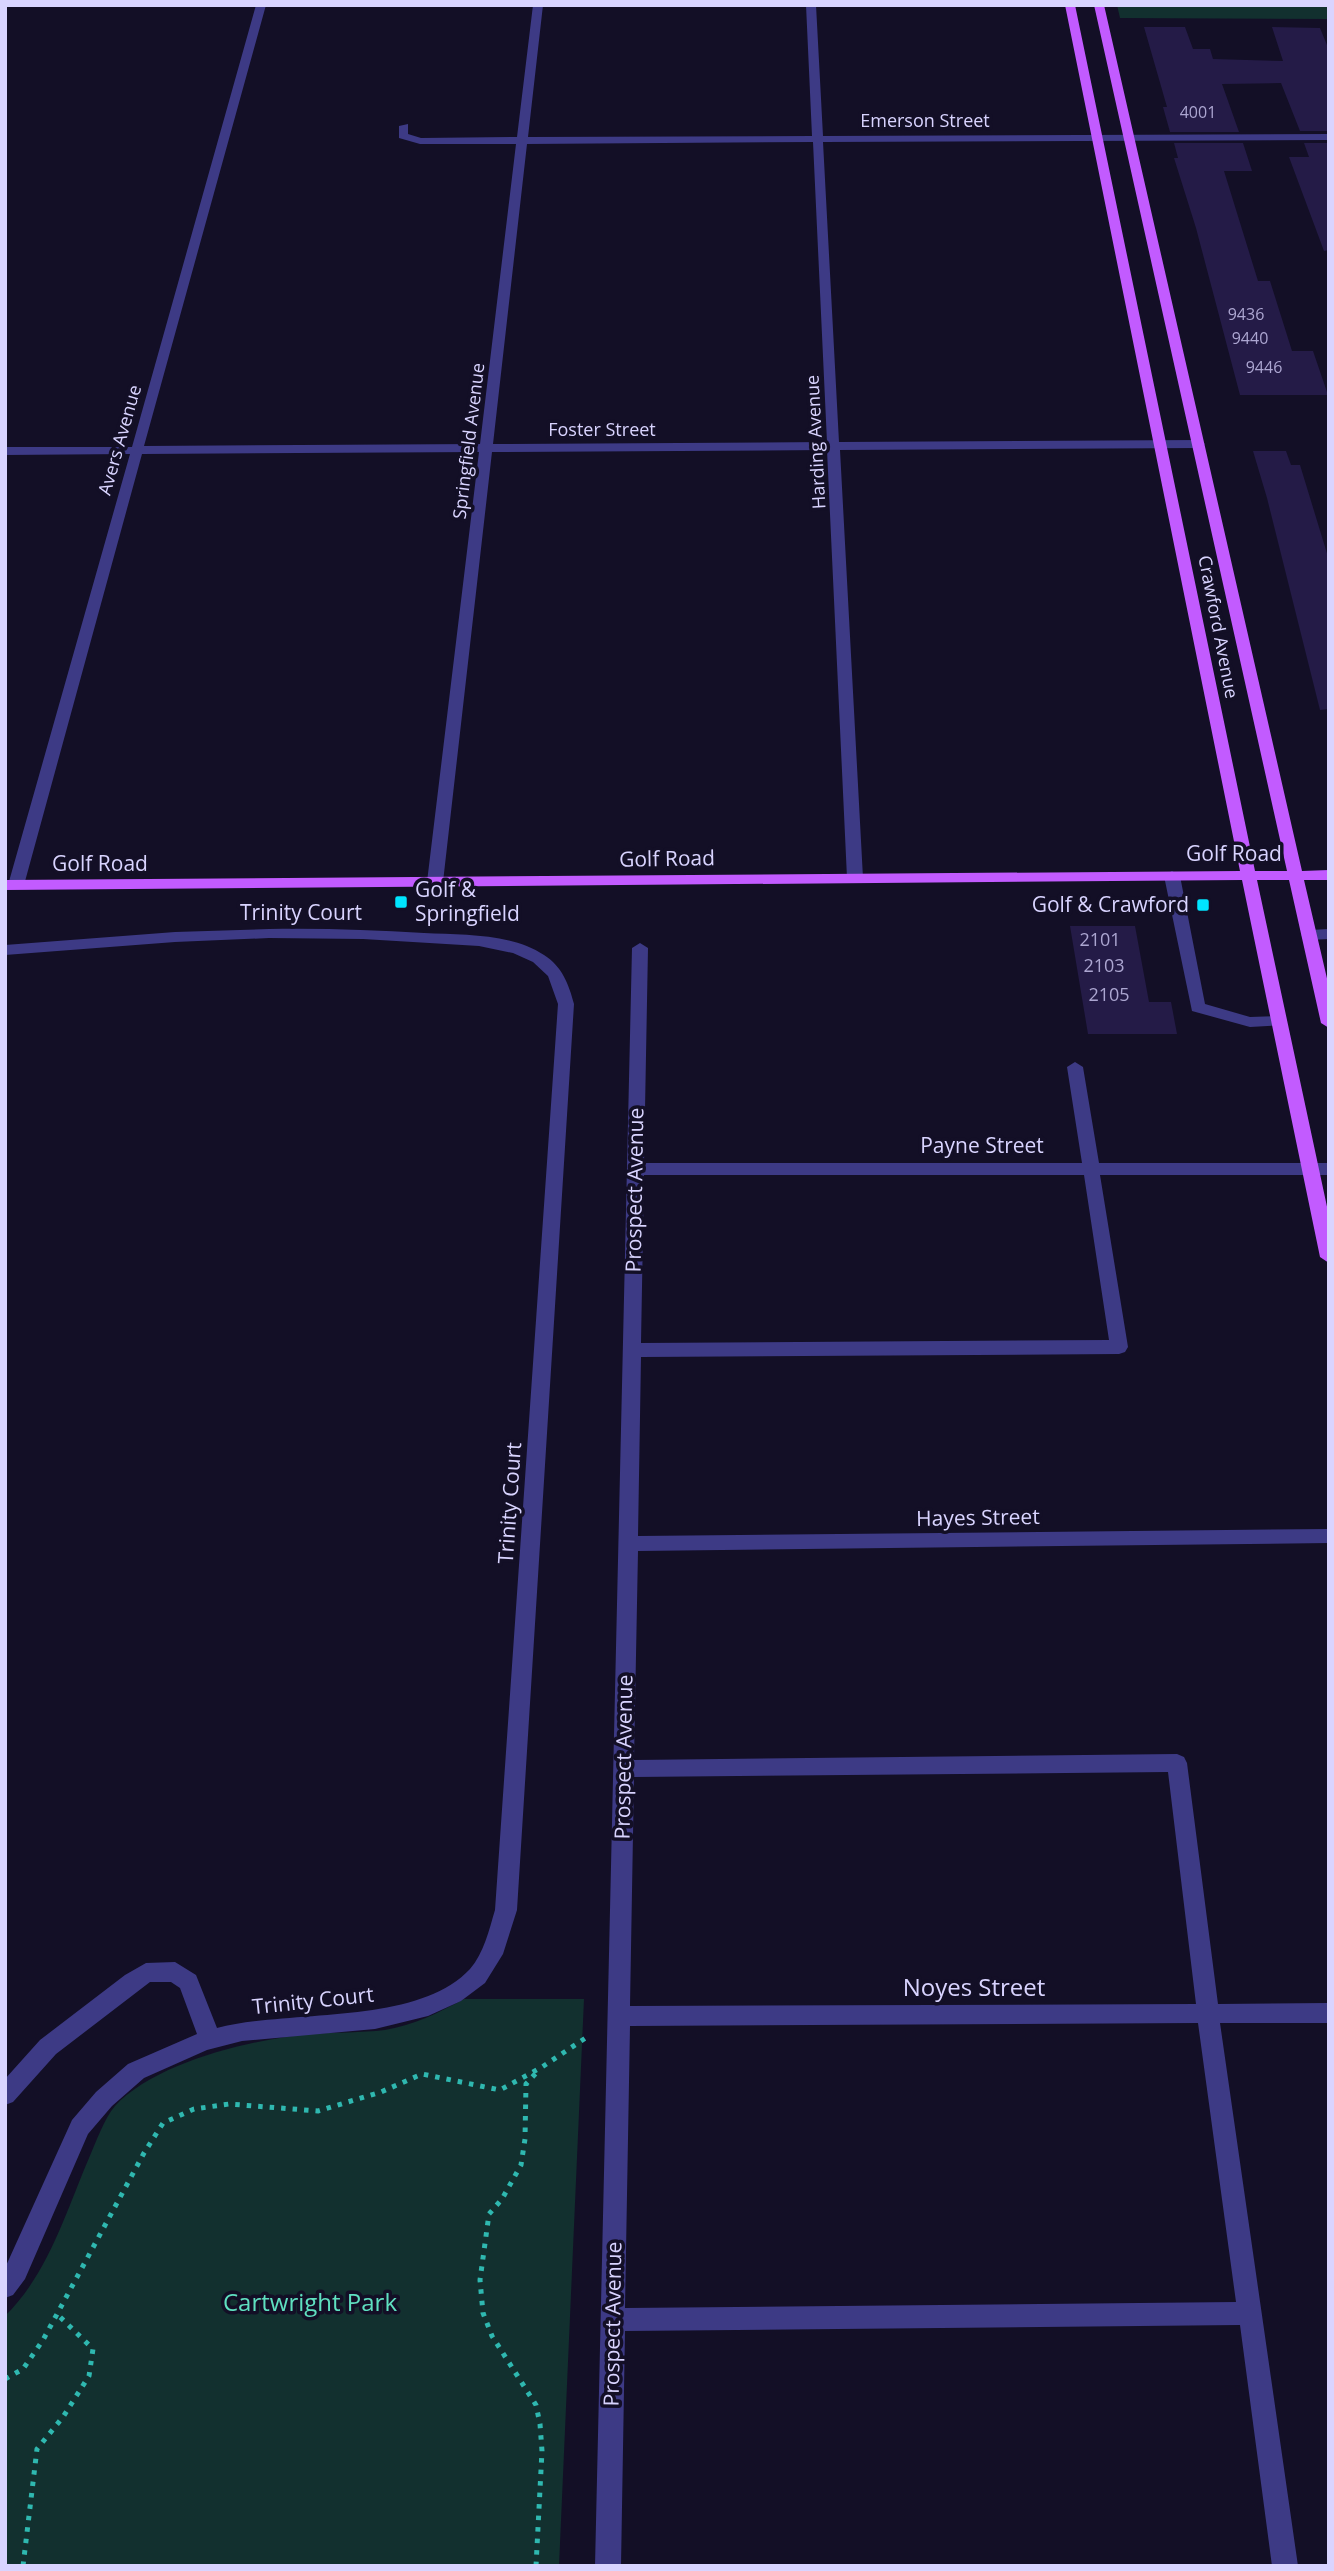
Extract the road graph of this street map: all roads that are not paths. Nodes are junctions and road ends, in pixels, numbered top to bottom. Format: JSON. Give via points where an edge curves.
{"nodes":[{"id":1,"x":261,"y":5,"type":"edge"},
{"id":2,"x":538,"y":5,"type":"edge"},
{"id":3,"x":811,"y":5,"type":"edge"},
{"id":4,"x":1070,"y":5,"type":"edge"},
{"id":5,"x":1099,"y":5,"type":"edge"},
{"id":6,"x":404,"y":126,"type":"dead end"},
{"id":7,"x":1329,"y":137,"type":"edge"},
{"id":8,"x":1097,"y":138,"type":"junction"},
{"id":9,"x":1129,"y":138,"type":"junction"},
{"id":10,"x":820,"y":139,"type":"junction"},
{"id":11,"x":521,"y":141,"type":"junction"},
{"id":12,"x":1160,"y":444,"type":"junction"},
{"id":13,"x":1199,"y":444,"type":"junction"},
{"id":14,"x":834,"y":446,"type":"junction"},
{"id":15,"x":486,"y":448,"type":"junction"},
{"id":16,"x":136,"y":451,"type":"junction"},
{"id":17,"x":5,"y":452,"type":"edge"},
{"id":18,"x":1246,"y":875,"type":"junction"},
{"id":19,"x":1295,"y":875,"type":"junction"},
{"id":20,"x":1329,"y":875,"type":"edge"},
{"id":21,"x":1172,"y":876,"type":"junction"},
{"id":22,"x":855,"y":878,"type":"junction"},
{"id":23,"x":435,"y":882,"type":"junction"},
{"id":24,"x":11,"y":885,"type":"edge"},
{"id":25,"x":1329,"y":934,"type":"edge"},
{"id":26,"x":1309,"y":935,"type":"junction"},
{"id":27,"x":640,"y":948,"type":"dead end"},
{"id":28,"x":5,"y":950,"type":"edge"},
{"id":29,"x":1325,"y":988,"type":"edge"},
{"id":30,"x":1278,"y":1021,"type":"junction"},
{"id":31,"x":1329,"y":1023,"type":"edge"},
{"id":32,"x":1075,"y":1068,"type":"dead end"},
{"id":33,"x":635,"y":1169,"type":"junction"},
{"id":34,"x":1091,"y":1169,"type":"junction"},
{"id":35,"x":1310,"y":1169,"type":"junction"},
{"id":36,"x":1329,"y":1169,"type":"edge"},
{"id":37,"x":1329,"y":1257,"type":"edge"},
{"id":38,"x":632,"y":1350,"type":"junction"},
{"id":39,"x":1329,"y":1536,"type":"edge"},
{"id":40,"x":628,"y":1544,"type":"junction"},
{"id":41,"x":624,"y":1769,"type":"junction"},
{"id":42,"x":1329,"y":2012,"type":"edge"},
{"id":43,"x":1208,"y":2013,"type":"junction"},
{"id":44,"x":619,"y":2016,"type":"junction"},
{"id":45,"x":210,"y":2039,"type":"junction"},
{"id":46,"x":5,"y":2095,"type":"edge"},
{"id":47,"x":5,"y":2287,"type":"edge"},
{"id":48,"x":1250,"y":2313,"type":"junction"},
{"id":49,"x":613,"y":2320,"type":"junction"},
{"id":50,"x":608,"y":2566,"type":"edge"},
{"id":51,"x":1285,"y":2566,"type":"edge"}],
"edges":[{"from":1,"to":16,"type":"street","name":"Avers Avenue"},
{"from":2,"to":11,"type":"street","name":"Springfield Avenue"},
{"from":3,"to":10,"type":"street","name":"Harding Avenue"},
{"from":4,"to":8,"type":"main road","name":"Crawford Avenue"},
{"from":5,"to":9,"type":"main road","name":"Crawford Avenue"},
{"from":6,"to":11,"type":"street","name":"Emerson Street","via":[[403,136],[408,140]]},
{"from":7,"to":9,"type":"street","name":"Emerson Street"},
{"from":8,"to":9,"type":"street","name":"Emerson Street"},
{"from":8,"to":10,"type":"street","name":"Emerson Street"},
{"from":8,"to":12,"type":"main road","name":"Crawford Avenue"},
{"from":9,"to":13,"type":"main road","name":"Crawford Avenue"},
{"from":10,"to":11,"type":"street","name":"Emerson Street"},
{"from":10,"to":14,"type":"street","name":"Harding Avenue"},
{"from":11,"to":15,"type":"street","name":"Springfield Avenue"},
{"from":12,"to":13,"type":"street","name":"Foster Street"},
{"from":12,"to":14,"type":"street","name":"Foster Street"},
{"from":12,"to":18,"type":"main road","name":"Crawford Avenue"},
{"from":13,"to":19,"type":"main road","name":"Crawford Avenue"},
{"from":14,"to":15,"type":"street","name":"Foster Street"},
{"from":14,"to":22,"type":"street","name":"Harding Avenue"},
{"from":15,"to":16,"type":"street","name":"Foster Street"},
{"from":15,"to":23,"type":"street","name":"Springfield Avenue"},
{"from":16,"to":17,"type":"street","name":"Foster Street"},
{"from":16,"to":24,"type":"street","name":"Avers Avenue"},
{"from":18,"to":19,"type":"main road","name":"Golf Road"},
{"from":18,"to":21,"type":"main road","name":"Golf Road"},
{"from":18,"to":30,"type":"main road","name":"Crawford Avenue"},
{"from":19,"to":20,"type":"main road","name":"Golf Road"},
{"from":19,"to":26,"type":"main road","name":"Crawford Avenue"},
{"from":21,"to":22,"type":"main road","name":"Golf Road"},
{"from":21,"to":30,"type":"street","via":[[1198,1007],[1250,1022]]},
{"from":22,"to":23,"type":"main road","name":"Golf Road"},
{"from":23,"to":24,"type":"main road","name":"Golf Road"},
{"from":25,"to":26,"type":"street"},
{"from":26,"to":29,"type":"main road","name":"Crawford Avenue"},
{"from":27,"to":33,"type":"street","name":"Prospect Avenue"},
{"from":28,"to":45,"type":"street","name":"Trinity Court","via":[[258,934],[483,942],[529,953],[548,964],[566,1004],[506,1909],[492,1954],[477,1976],[453,1994],[420,2009],[375,2019],[242,2031]]},
{"from":29,"to":31,"type":"main road","name":"Crawford Avenue"},
{"from":30,"to":35,"type":"main road","name":"Crawford Avenue"},
{"from":32,"to":34,"type":"street"},
{"from":33,"to":34,"type":"street","name":"Payne Street"},
{"from":33,"to":38,"type":"street","name":"Prospect Avenue"},
{"from":34,"to":35,"type":"street","name":"Payne Street"},
{"from":34,"to":38,"type":"street","via":[[1119,1347]]},
{"from":35,"to":36,"type":"street","name":"Payne Street"},
{"from":35,"to":37,"type":"main road","name":"Crawford Avenue"},
{"from":38,"to":40,"type":"street","name":"Prospect Avenue"},
{"from":39,"to":40,"type":"street","name":"Hayes Street"},
{"from":40,"to":41,"type":"street","name":"Prospect Avenue"},
{"from":41,"to":43,"type":"street","via":[[1177,1763]]},
{"from":41,"to":44,"type":"street","name":"Prospect Avenue"},
{"from":42,"to":43,"type":"street","name":"Noyes Street"},
{"from":43,"to":44,"type":"street","name":"Noyes Street"},
{"from":43,"to":48,"type":"street"},
{"from":44,"to":49,"type":"street","name":"Prospect Avenue"},
{"from":45,"to":46,"type":"street","via":[[188,1982],[175,1972],[146,1973],[48,2048]]},
{"from":45,"to":47,"type":"street","name":"Trinity Court","via":[[136,2071],[80,2127],[17,2271]]},
{"from":48,"to":49,"type":"street"},
{"from":48,"to":51,"type":"street"},
{"from":49,"to":50,"type":"street","name":"Prospect Avenue"}]}
